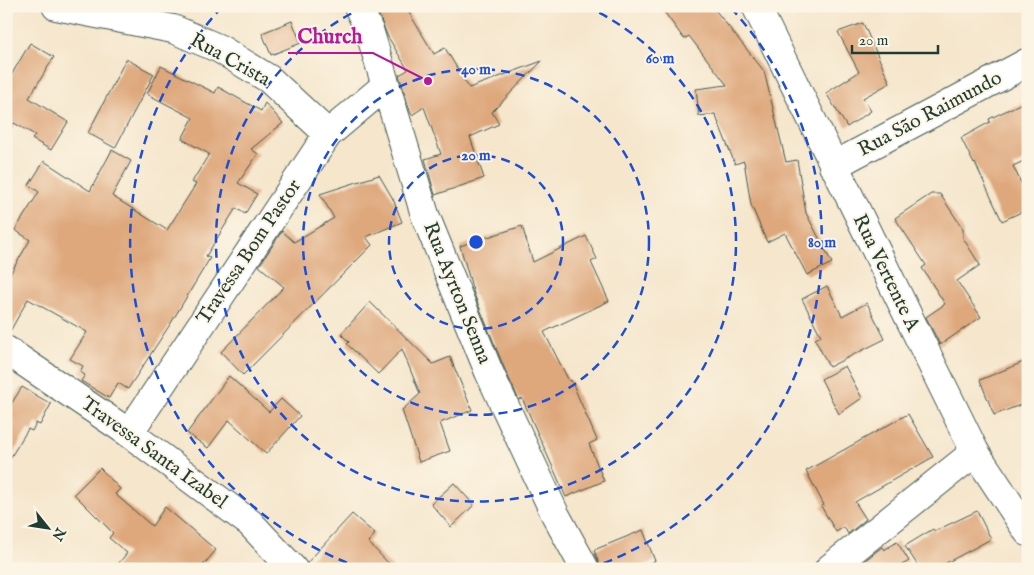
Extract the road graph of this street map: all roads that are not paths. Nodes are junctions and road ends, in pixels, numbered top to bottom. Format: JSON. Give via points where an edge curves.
{"nodes":[{"id":1,"x":56,"y":6,"type":"edge"},
{"id":2,"x":358,"y":6,"type":"edge"},
{"id":3,"x":756,"y":6,"type":"edge"},
{"id":4,"x":1028,"y":62,"type":"edge"},
{"id":5,"x":385,"y":86,"type":"junction"},
{"id":6,"x":328,"y":134,"type":"junction"},
{"id":7,"x":833,"y":166,"type":"junction"},
{"id":8,"x":6,"y":350,"type":"edge"},
{"id":9,"x":129,"y":432,"type":"junction"},
{"id":10,"x":975,"y":452,"type":"junction"},
{"id":11,"x":1028,"y":532,"type":"edge"},
{"id":12,"x":293,"y":569,"type":"edge"},
{"id":13,"x":585,"y":569,"type":"edge"},
{"id":14,"x":829,"y":569,"type":"edge"}],
"edges":[{"from":1,"to":6,"type":"street","name":"Rua Crista","via":[[173,29],[220,49],[268,79]]},
{"from":2,"to":5,"type":"street","name":"Rua Ayrton Senna","via":[[370,33]]},
{"from":3,"to":7,"type":"street","name":"Rua Vertente A"},
{"from":4,"to":7,"type":"street","name":"Rua São Raimundo"},
{"from":5,"to":6,"type":"street","name":"Travessa Bom Pastor"},
{"from":5,"to":13,"type":"street","name":"Rua Ayrton Senna","via":[[426,215],[489,372],[555,514]]},
{"from":6,"to":9,"type":"street","name":"Travessa Bom Pastor"},
{"from":7,"to":10,"type":"street","name":"Rua Vertente A"},
{"from":8,"to":9,"type":"street","name":"Travessa Santa Izabel"},
{"from":9,"to":12,"type":"street","name":"Travessa Santa Izabel","via":[[250,523]]},
{"from":10,"to":11,"type":"street","name":"Rua Vertente A"},
{"from":10,"to":14,"type":"street"}]}
